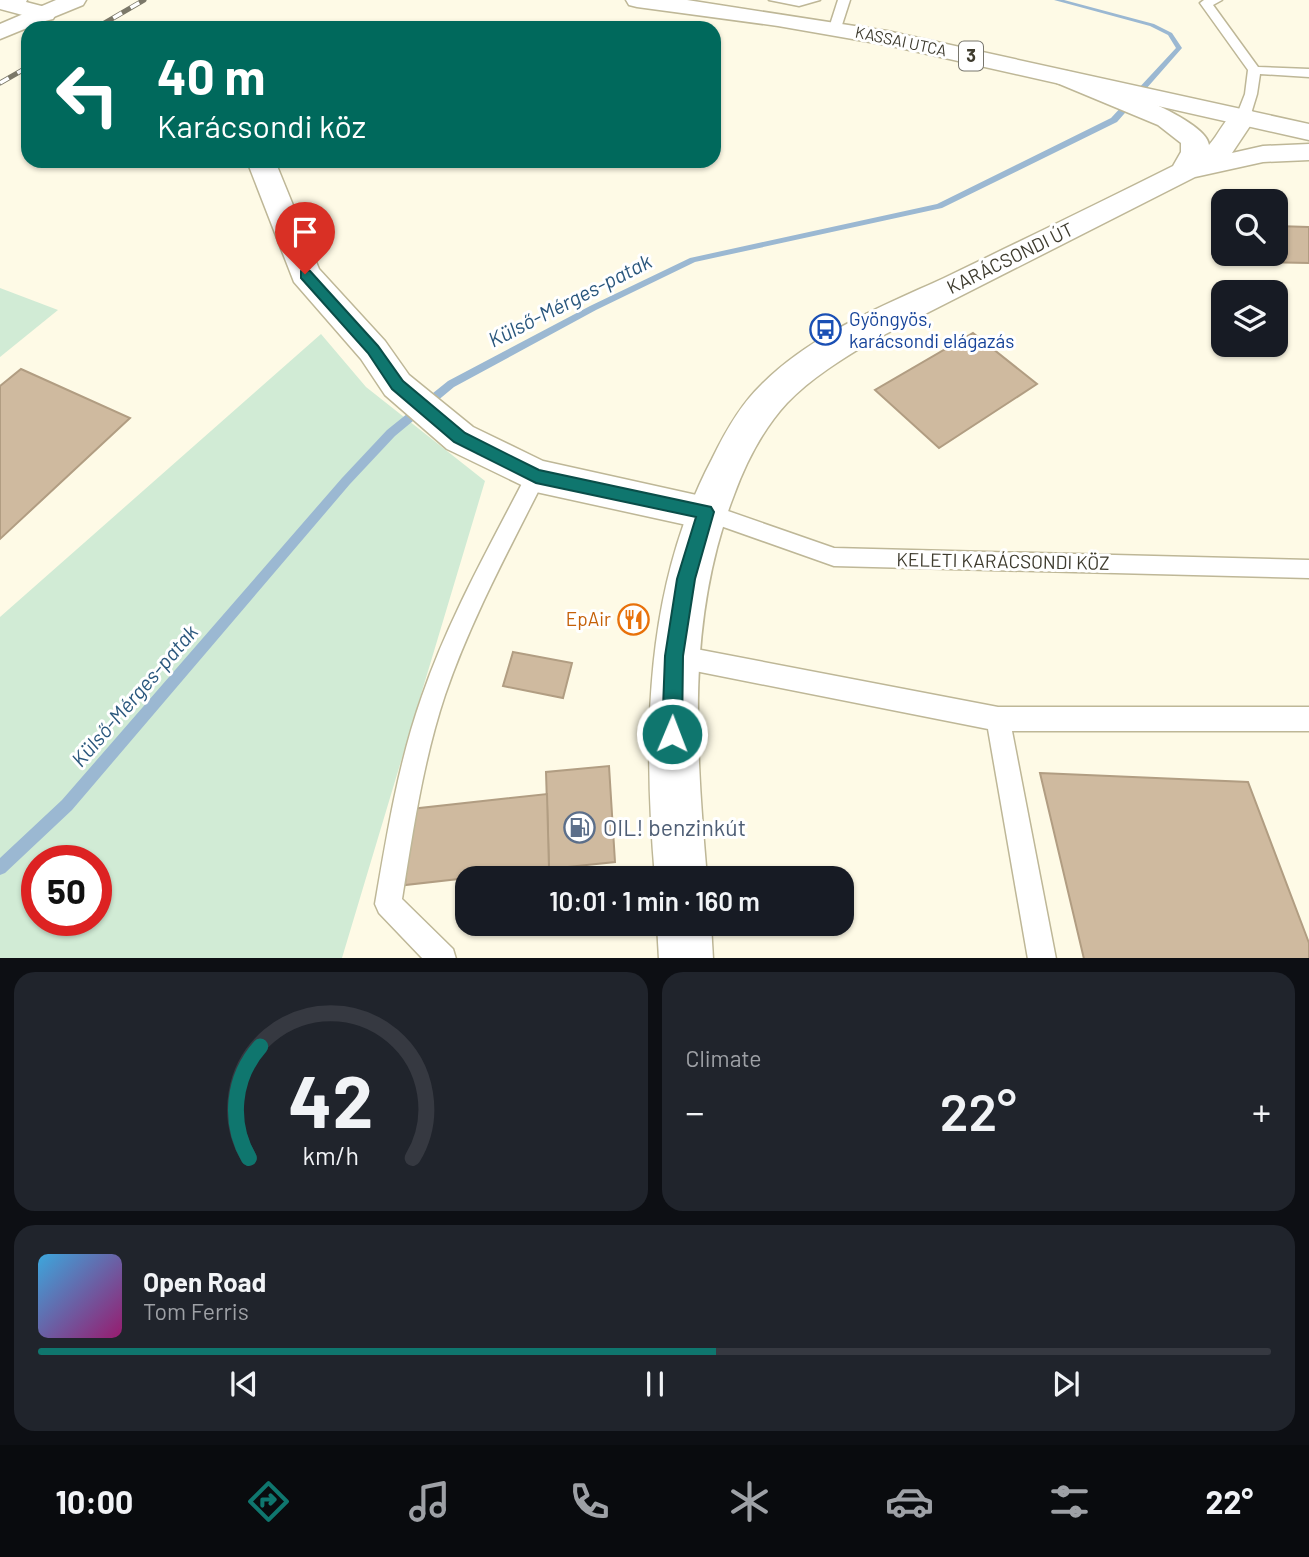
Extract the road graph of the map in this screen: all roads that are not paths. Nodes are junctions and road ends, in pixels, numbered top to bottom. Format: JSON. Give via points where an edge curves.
{"nodes":[{"id":1,"x":16,"y":0,"type":"edge"},
{"id":2,"x":75,"y":0,"type":"edge"},
{"id":3,"x":637,"y":0,"type":"edge"},
{"id":4,"x":775,"y":0,"type":"edge"},
{"id":5,"x":814,"y":0,"type":"edge"},
{"id":6,"x":844,"y":0,"type":"edge"},
{"id":7,"x":1192,"y":0,"type":"edge"},
{"id":8,"x":1211,"y":2,"type":"edge"},
{"id":9,"x":45,"y":14,"type":"junction"},
{"id":10,"x":28,"y":21,"type":"edge"},
{"id":11,"x":21,"y":24,"type":"edge"},
{"id":12,"x":835,"y":28,"type":"junction"},
{"id":13,"x":0,"y":32,"type":"edge"},
{"id":14,"x":1254,"y":70,"type":"junction"},
{"id":15,"x":1309,"y":73,"type":"edge"},
{"id":16,"x":1162,"y":106,"type":"junction"},
{"id":17,"x":1244,"y":117,"type":"junction"},
{"id":18,"x":1309,"y":132,"type":"edge"},
{"id":19,"x":1309,"y":152,"type":"edge"},
{"id":20,"x":264,"y":168,"type":"edge"},
{"id":21,"x":1184,"y":172,"type":"junction"},
{"id":22,"x":536,"y":476,"type":"junction"},
{"id":23,"x":705,"y":512,"type":"junction"},
{"id":24,"x":1309,"y":569,"type":"edge"},
{"id":25,"x":674,"y":656,"type":"junction"},
{"id":26,"x":998,"y":719,"type":"junction"},
{"id":27,"x":1309,"y":719,"type":"edge"},
{"id":28,"x":680,"y":866,"type":"edge"},
{"id":29,"x":685,"y":936,"type":"edge"},
{"id":30,"x":443,"y":958,"type":"edge"},
{"id":31,"x":686,"y":958,"type":"edge"},
{"id":32,"x":1042,"y":958,"type":"edge"}],
"edges":[{"from":1,"to":9,"type":"main road","via":[[8,4]]},
{"from":2,"to":9,"type":"main road"},
{"from":3,"to":12,"type":"main road","name":"KASSAI UTCA","number":"3"},
{"from":4,"to":5,"type":"lane"},
{"from":6,"to":12,"type":"lane"},
{"from":7,"to":8,"type":"lane"},
{"from":8,"to":14,"type":"lane"},
{"from":9,"to":10,"type":"main road"},
{"from":11,"to":13,"type":"main road"},
{"from":12,"to":16,"type":"main road","name":"KASSAI UTCA","number":"3","via":[[1055,74]]},
{"from":14,"to":15,"type":"lane"},
{"from":14,"to":17,"type":"lane"},
{"from":16,"to":17,"type":"main road"},
{"from":16,"to":21,"type":"main road","via":[[1195,140],[1195,152]]},
{"from":17,"to":18,"type":"main road"},
{"from":17,"to":21,"type":"main road","name":"KARÁCSONDI ÚT","via":[[1220,150]]},
{"from":19,"to":21,"type":"main road","via":[[1263,154]]},
{"from":20,"to":22,"type":"main road","via":[[305,274],[373,350],[397,385],[460,438]]},
{"from":21,"to":23,"type":"main road","name":"KARÁCSONDI ÚT","via":[[886,319],[809,365],[775,393],[754,419]]},
{"from":22,"to":23,"type":"main road"},
{"from":22,"to":30,"type":"lane","via":[[461,622],[433,697],[406,795],[388,904]]},
{"from":23,"to":24,"type":"lane","name":"KELETI KARÁCSONDI KÖZ","via":[[834,557]]},
{"from":23,"to":25,"type":"main road","name":"KARÁCSONDI ÚT","via":[[686,579]]},
{"from":25,"to":26,"type":"lane"},
{"from":25,"to":28,"type":"main road","name":"KARÁCSONDI ÚT","via":[[672,734]]},
{"from":26,"to":27,"type":"lane"},
{"from":26,"to":32,"type":"lane"},
{"from":29,"to":31,"type":"main road"}]}
